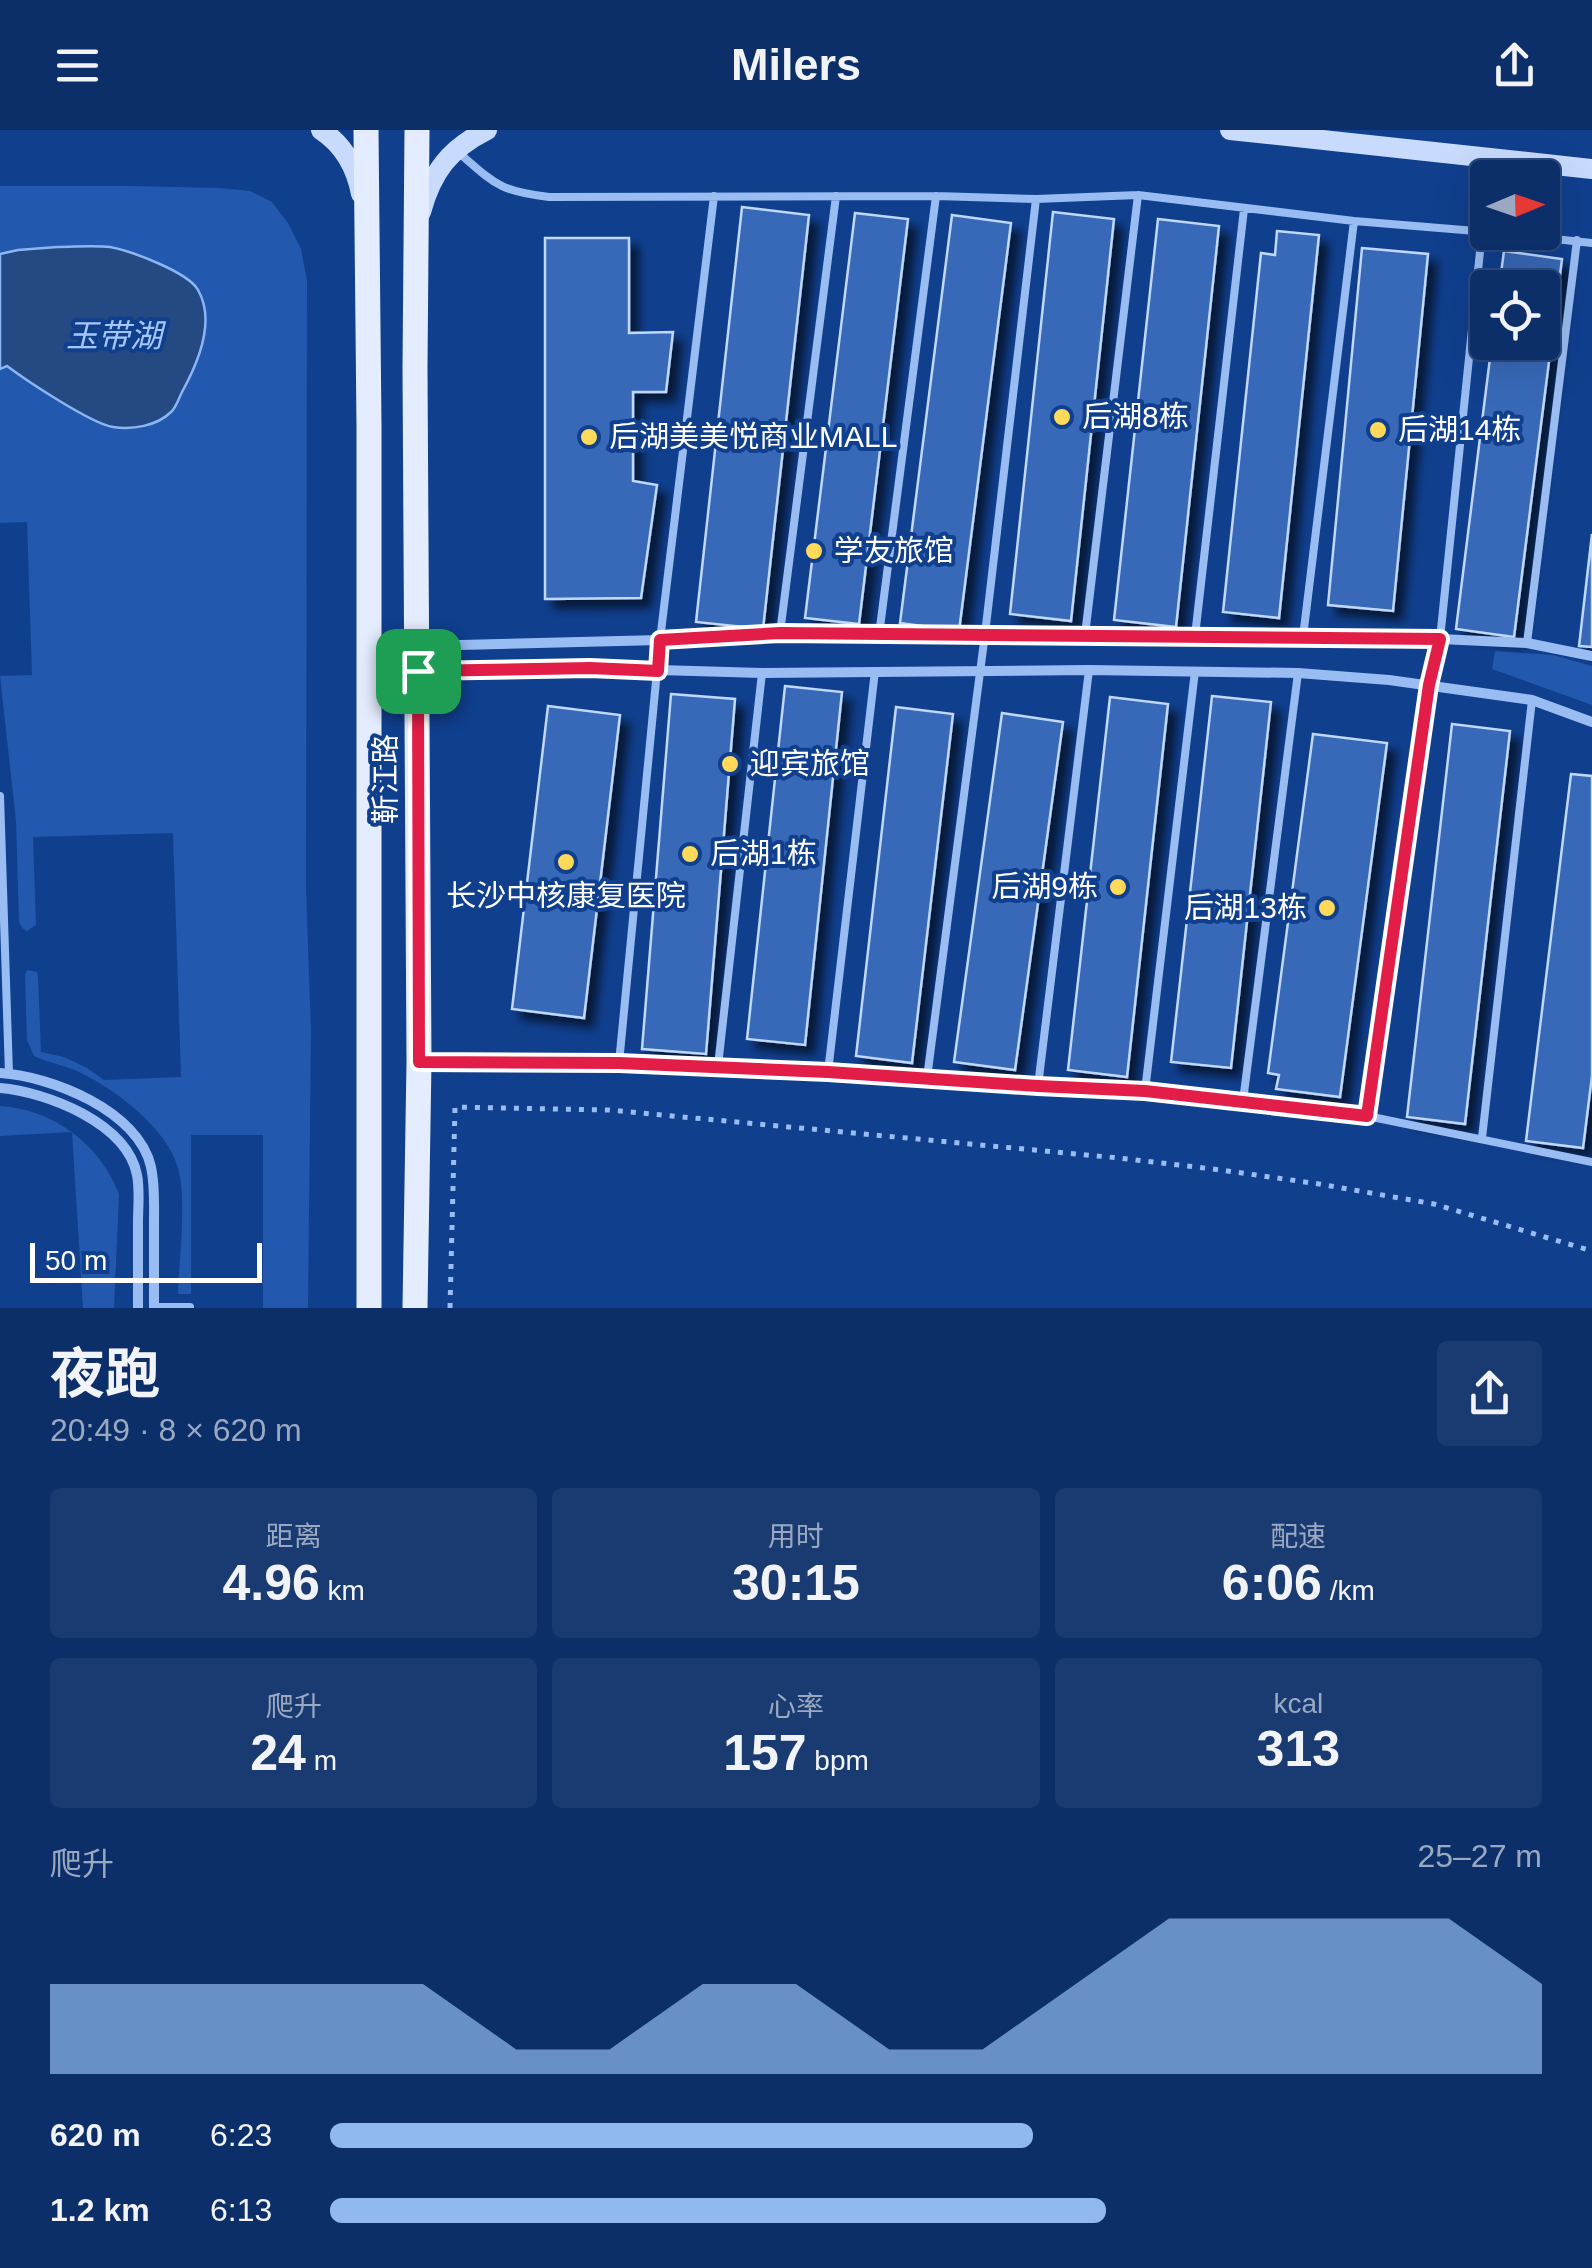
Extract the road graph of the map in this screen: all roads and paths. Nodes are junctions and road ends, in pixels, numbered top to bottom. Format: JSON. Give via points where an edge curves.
{"nodes":[{"id":1,"x":321,"y":130,"type":"edge"},
{"id":2,"x":366,"y":130,"type":"edge"},
{"id":3,"x":417,"y":130,"type":"edge"},
{"id":4,"x":487,"y":130,"type":"edge"},
{"id":5,"x":1230,"y":130,"type":"edge"},
{"id":6,"x":456,"y":150,"type":"junction"},
{"id":7,"x":1592,"y":169,"type":"edge"},
{"id":8,"x":1138,"y":195,"type":"junction"},
{"id":9,"x":714,"y":196,"type":"junction"},
{"id":10,"x":836,"y":196,"type":"junction"},
{"id":11,"x":936,"y":196,"type":"junction"},
{"id":12,"x":1036,"y":200,"type":"junction"},
{"id":13,"x":1244,"y":208,"type":"junction"},
{"id":14,"x":1354,"y":221,"type":"junction"},
{"id":15,"x":1470,"y":231,"type":"edge"},
{"id":16,"x":1560,"y":239,"type":"edge"},
{"id":17,"x":1577,"y":240,"type":"junction"},
{"id":18,"x":1592,"y":243,"type":"edge"},
{"id":19,"x":416,"y":244,"type":"junction"},
{"id":20,"x":368,"y":246,"type":"junction"},
{"id":21,"x":1484,"y":250,"type":"edge"},
{"id":22,"x":780,"y":633,"type":"junction"},
{"id":23,"x":984,"y":634,"type":"junction"},
{"id":24,"x":879,"y":635,"type":"junction"},
{"id":25,"x":1085,"y":635,"type":"junction"},
{"id":26,"x":1195,"y":636,"type":"junction"},
{"id":27,"x":1303,"y":637,"type":"junction"},
{"id":28,"x":1440,"y":639,"type":"junction"},
{"id":29,"x":660,"y":640,"type":"junction"},
{"id":30,"x":1526,"y":643,"type":"junction"},
{"id":31,"x":1592,"y":656,"type":"edge"},
{"id":32,"x":418,"y":659,"type":"junction"},
{"id":33,"x":980,"y":670,"type":"junction"},
{"id":34,"x":1089,"y":670,"type":"junction"},
{"id":35,"x":658,"y":671,"type":"junction"},
{"id":36,"x":875,"y":671,"type":"junction"},
{"id":37,"x":1196,"y":671,"type":"junction"},
{"id":38,"x":762,"y":672,"type":"junction"},
{"id":39,"x":1298,"y":674,"type":"junction"},
{"id":40,"x":1429,"y":685,"type":"junction"},
{"id":41,"x":1532,"y":700,"type":"junction"},
{"id":42,"x":1592,"y":722,"type":"edge"},
{"id":43,"x":0,"y":796,"type":"edge"},
{"id":44,"x":419,"y":1062,"type":"junction"},
{"id":45,"x":619,"y":1063,"type":"junction"},
{"id":46,"x":718,"y":1066,"type":"junction"},
{"id":47,"x":828,"y":1072,"type":"junction"},
{"id":48,"x":4,"y":1073,"type":"edge"},
{"id":49,"x":927,"y":1078,"type":"junction"},
{"id":50,"x":1038,"y":1086,"type":"junction"},
{"id":51,"x":0,"y":1088,"type":"edge"},
{"id":52,"x":1145,"y":1091,"type":"junction"},
{"id":53,"x":1244,"y":1101,"type":"junction"},
{"id":54,"x":1367,"y":1116,"type":"junction"},
{"id":55,"x":1482,"y":1138,"type":"junction"},
{"id":56,"x":1592,"y":1162,"type":"edge"},
{"id":57,"x":1592,"y":1251,"type":"edge"},
{"id":58,"x":154,"y":1307,"type":"edge"},
{"id":59,"x":190,"y":1307,"type":"edge"},
{"id":60,"x":138,"y":1308,"type":"edge"},
{"id":61,"x":368,"y":1308,"type":"edge"},
{"id":62,"x":415,"y":1308,"type":"edge"},
{"id":63,"x":450,"y":1308,"type":"edge"}],
"edges":[{"from":1,"to":20,"type":"main road","via":[[348,155],[358,176]]},
{"from":2,"to":20,"type":"main road"},
{"from":3,"to":19,"type":"main road","name":"靳江路"},
{"from":4,"to":6,"type":"main road"},
{"from":5,"to":7,"type":"main road"},
{"from":6,"to":9,"type":"lane","via":[[494,183],[528,195]]},
{"from":6,"to":19,"type":"main road","via":[[431,180]]},
{"from":8,"to":12,"type":"lane"},
{"from":8,"to":13,"type":"lane"},
{"from":8,"to":25,"type":"lane"},
{"from":9,"to":10,"type":"lane"},
{"from":9,"to":29,"type":"lane"},
{"from":10,"to":11,"type":"lane"},
{"from":10,"to":22,"type":"lane"},
{"from":11,"to":12,"type":"lane"},
{"from":11,"to":24,"type":"lane"},
{"from":12,"to":23,"type":"lane"},
{"from":13,"to":14,"type":"lane"},
{"from":13,"to":26,"type":"lane"},
{"from":14,"to":15,"type":"lane"},
{"from":14,"to":27,"type":"lane"},
{"from":16,"to":17,"type":"lane"},
{"from":17,"to":18,"type":"lane"},
{"from":17,"to":30,"type":"lane"},
{"from":19,"to":32,"type":"main road","name":"靳江路"},
{"from":20,"to":61,"type":"main road"},
{"from":21,"to":28,"type":"lane"},
{"from":22,"to":24,"type":"street"},
{"from":22,"to":29,"type":"street"},
{"from":23,"to":24,"type":"street"},
{"from":23,"to":25,"type":"street"},
{"from":23,"to":33,"type":"lane"},
{"from":25,"to":26,"type":"street"},
{"from":26,"to":27,"type":"street"},
{"from":27,"to":28,"type":"street"},
{"from":28,"to":30,"type":"street"},
{"from":28,"to":40,"type":"lane"},
{"from":29,"to":32,"type":"street"},
{"from":29,"to":35,"type":"lane"},
{"from":30,"to":31,"type":"street"},
{"from":32,"to":35,"type":"street"},
{"from":32,"to":44,"type":"main road","name":"靳江路"},
{"from":33,"to":34,"type":"street"},
{"from":33,"to":36,"type":"street"},
{"from":33,"to":49,"type":"lane"},
{"from":34,"to":37,"type":"street"},
{"from":34,"to":50,"type":"lane"},
{"from":35,"to":38,"type":"street"},
{"from":35,"to":45,"type":"lane"},
{"from":36,"to":38,"type":"street"},
{"from":36,"to":47,"type":"lane"},
{"from":37,"to":39,"type":"street"},
{"from":37,"to":52,"type":"lane"},
{"from":38,"to":46,"type":"lane"},
{"from":39,"to":40,"type":"street"},
{"from":39,"to":53,"type":"lane"},
{"from":40,"to":41,"type":"street"},
{"from":40,"to":54,"type":"lane"},
{"from":41,"to":42,"type":"street"},
{"from":41,"to":55,"type":"lane"},
{"from":43,"to":48,"type":"lane"},
{"from":44,"to":45,"type":"lane"},
{"from":44,"to":62,"type":"main road","name":"靳江路"},
{"from":45,"to":46,"type":"lane"},
{"from":46,"to":47,"type":"lane"},
{"from":47,"to":49,"type":"lane"},
{"from":48,"to":58,"type":"street","via":[[78,1093],[137,1141],[150,1164],[154,1194]]},
{"from":49,"to":50,"type":"lane"},
{"from":50,"to":52,"type":"lane"},
{"from":51,"to":60,"type":"street","via":[[56,1100],[89,1117],[130,1154],[138,1175]]},
{"from":52,"to":53,"type":"lane"},
{"from":53,"to":54,"type":"lane"},
{"from":54,"to":55,"type":"lane"},
{"from":55,"to":56,"type":"lane"},
{"from":57,"to":63,"type":"path","via":[[1434,1204],[1220,1170],[610,1110],[455,1107]]},
{"from":58,"to":59,"type":"lane"}]}
